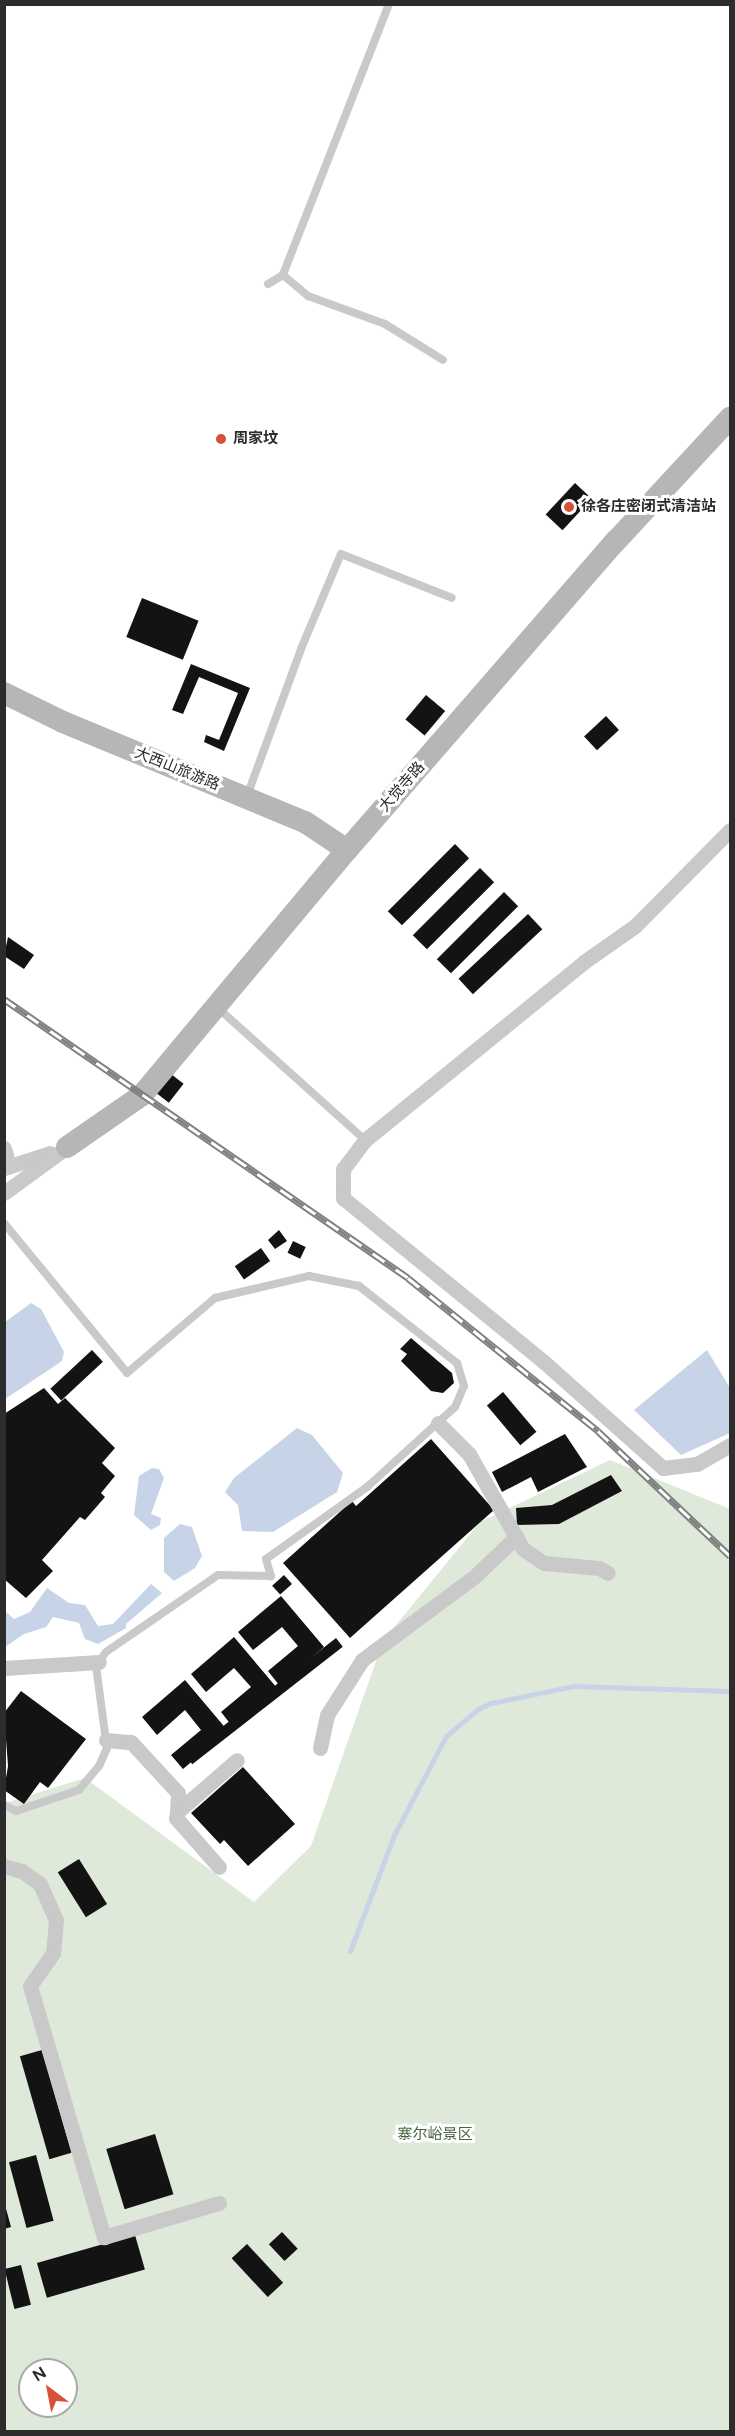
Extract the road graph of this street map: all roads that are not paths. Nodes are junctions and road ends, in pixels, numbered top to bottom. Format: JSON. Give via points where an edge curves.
{"nodes":[{"id":1,"x":389,"y":4,"type":"edge"},
{"id":2,"x":283,"y":275,"type":"junction"},
{"id":3,"x":268,"y":284,"type":"dead end"},
{"id":4,"x":443,"y":360,"type":"dead end"},
{"id":5,"x":730,"y":417,"type":"edge"},
{"id":6,"x":452,"y":598,"type":"dead end"},
{"id":7,"x":4,"y":693,"type":"edge"},
{"id":8,"x":247,"y":797,"type":"junction"},
{"id":9,"x":730,"y":830,"type":"edge"},
{"id":10,"x":347,"y":850,"type":"junction"},
{"id":11,"x":216,"y":1006,"type":"junction"},
{"id":12,"x":365,"y":1140,"type":"junction"},
{"id":13,"x":68,"y":1147,"type":"junction"},
{"id":14,"x":4,"y":1148,"type":"edge"},
{"id":15,"x":7,"y":1167,"type":"edge"},
{"id":16,"x":4,"y":1193,"type":"edge"},
{"id":17,"x":4,"y":1223,"type":"edge"},
{"id":18,"x":438,"y":1423,"type":"junction"},
{"id":19,"x":730,"y":1445,"type":"edge"},
{"id":20,"x":516,"y":1537,"type":"junction"},
{"id":21,"x":608,"y":1573,"type":"dead end"},
{"id":22,"x":99,"y":1662,"type":"junction"},
{"id":23,"x":4,"y":1668,"type":"edge"},
{"id":24,"x":106,"y":1740,"type":"junction"},
{"id":25,"x":320,"y":1748,"type":"dead end"},
{"id":26,"x":237,"y":1760,"type":"dead end"},
{"id":27,"x":4,"y":1805,"type":"edge"},
{"id":28,"x":177,"y":1812,"type":"junction"},
{"id":29,"x":4,"y":1866,"type":"edge"},
{"id":30,"x":219,"y":1867,"type":"dead end"},
{"id":31,"x":219,"y":2203,"type":"dead end"}],
"edges":[{"from":1,"to":2,"type":"lane"},
{"from":2,"to":3,"type":"lane"},
{"from":2,"to":4,"type":"lane","via":[[308,296],[385,324]]},
{"from":5,"to":10,"type":"street","name":"大觉寺路","via":[[616,541]]},
{"from":6,"to":8,"type":"lane","via":[[341,554]]},
{"from":7,"to":8,"type":"street","name":"大西山旅游路","via":[[63,722]]},
{"from":8,"to":10,"type":"street","name":"大西山旅游路","via":[[305,822]]},
{"from":9,"to":12,"type":"street","via":[[635,926],[584,962]]},
{"from":10,"to":11,"type":"street","name":"大觉寺路"},
{"from":11,"to":12,"type":"lane"},
{"from":11,"to":13,"type":"street","name":"大觉寺路","via":[[142,1095]]},
{"from":12,"to":19,"type":"street","via":[[343,1169],[343,1198],[544,1362],[663,1468],[698,1464]]},
{"from":13,"to":15,"type":"street","name":"大觉寺路"},
{"from":13,"to":16,"type":"street","name":"大觉寺路"},
{"from":14,"to":15,"type":"street"},
{"from":17,"to":18,"type":"lane","via":[[127,1373],[215,1298],[309,1276],[359,1286],[413,1325],[457,1362],[464,1374],[464,1386],[455,1407]]},
{"from":18,"to":20,"type":"street","via":[[470,1454]]},
{"from":18,"to":22,"type":"lane","via":[[367,1487],[266,1559],[271,1576],[218,1575],[106,1652]]},
{"from":20,"to":21,"type":"street","via":[[523,1548],[544,1563]]},
{"from":20,"to":25,"type":"street","via":[[475,1576],[362,1660],[327,1715]]},
{"from":22,"to":23,"type":"street"},
{"from":22,"to":24,"type":"lane","via":[[96,1666]]},
{"from":24,"to":27,"type":"lane","via":[[99,1766],[79,1790],[16,1811]]},
{"from":24,"to":28,"type":"street","via":[[131,1742],[178,1792]]},
{"from":26,"to":28,"type":"street"},
{"from":28,"to":30,"type":"street","via":[[176,1818]]},
{"from":29,"to":31,"type":"street","via":[[22,1871],[40,1884],[56,1920],[53,1953],[30,1986],[104,2237]]}]}
